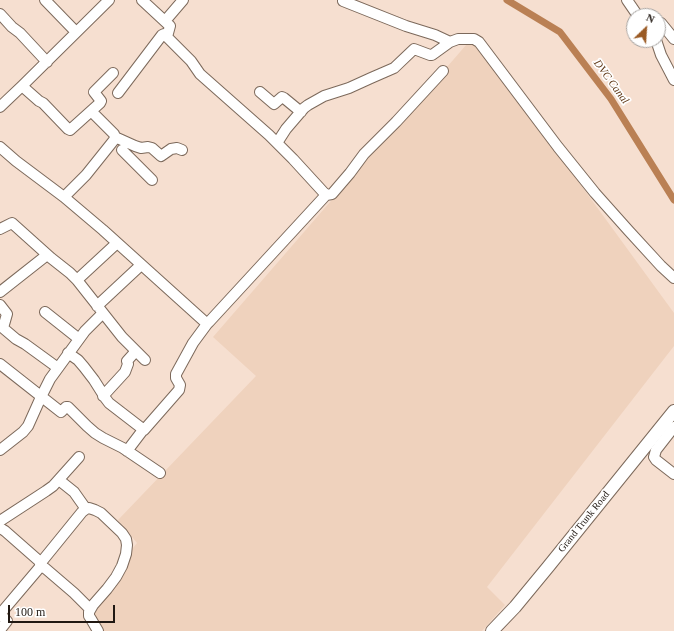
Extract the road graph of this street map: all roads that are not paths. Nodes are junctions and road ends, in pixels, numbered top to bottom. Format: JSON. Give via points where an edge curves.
{"nodes":[{"id":1,"x":45,"y":0,"type":"edge"},
{"id":2,"x":109,"y":0,"type":"edge"},
{"id":3,"x":142,"y":0,"type":"edge"},
{"id":4,"x":184,"y":0,"type":"edge"},
{"id":5,"x":343,"y":1,"type":"edge"},
{"id":6,"x":0,"y":14,"type":"edge"},
{"id":7,"x":165,"y":21,"type":"junction"},
{"id":8,"x":666,"y":29,"type":"edge"},
{"id":9,"x":76,"y":32,"type":"junction"},
{"id":10,"x":167,"y":34,"type":"junction"},
{"id":11,"x":674,"y":39,"type":"edge"},
{"id":12,"x":450,"y":42,"type":"junction"},
{"id":13,"x":659,"y":48,"type":"edge"},
{"id":14,"x":47,"y":62,"type":"junction"},
{"id":15,"x":443,"y":71,"type":"dead end"},
{"id":16,"x":113,"y":74,"type":"dead end"},
{"id":17,"x":674,"y":80,"type":"edge"},
{"id":18,"x":22,"y":86,"type":"junction"},
{"id":19,"x":260,"y":92,"type":"dead end"},
{"id":20,"x":118,"y":93,"type":"dead end"},
{"id":21,"x":0,"y":106,"type":"edge"},
{"id":22,"x":91,"y":111,"type":"junction"},
{"id":23,"x":301,"y":112,"type":"junction"},
{"id":24,"x":115,"y":137,"type":"junction"},
{"id":25,"x":277,"y":144,"type":"junction"},
{"id":26,"x":0,"y":147,"type":"edge"},
{"id":27,"x":122,"y":150,"type":"dead end"},
{"id":28,"x":182,"y":150,"type":"dead end"},
{"id":29,"x":152,"y":180,"type":"dead end"},
{"id":30,"x":326,"y":195,"type":"junction"},
{"id":31,"x":64,"y":197,"type":"junction"},
{"id":32,"x":0,"y":229,"type":"edge"},
{"id":33,"x":117,"y":243,"type":"junction"},
{"id":34,"x":47,"y":255,"type":"junction"},
{"id":35,"x":141,"y":265,"type":"junction"},
{"id":36,"x":674,"y":278,"type":"edge"},
{"id":37,"x":77,"y":280,"type":"junction"},
{"id":38,"x":0,"y":292,"type":"edge"},
{"id":39,"x":0,"y":305,"type":"edge"},
{"id":40,"x":100,"y":310,"type":"junction"},
{"id":41,"x":44,"y":312,"type":"dead end"},
{"id":42,"x":207,"y":324,"type":"junction"},
{"id":43,"x":79,"y":339,"type":"junction"},
{"id":44,"x":136,"y":351,"type":"junction"},
{"id":45,"x":68,"y":353,"type":"junction"},
{"id":46,"x":145,"y":360,"type":"dead end"},
{"id":47,"x":0,"y":364,"type":"edge"},
{"id":48,"x":58,"y":368,"type":"junction"},
{"id":49,"x":103,"y":396,"type":"junction"},
{"id":50,"x":41,"y":397,"type":"junction"},
{"id":51,"x":674,"y":411,"type":"edge"},
{"id":52,"x":143,"y":430,"type":"junction"},
{"id":53,"x":673,"y":430,"type":"edge"},
{"id":54,"x":0,"y":450,"type":"edge"},
{"id":55,"x":127,"y":450,"type":"junction"},
{"id":56,"x":79,"y":457,"type":"dead end"},
{"id":57,"x":160,"y":473,"type":"dead end"},
{"id":58,"x":674,"y":474,"type":"edge"},
{"id":59,"x":59,"y":480,"type":"junction"},
{"id":60,"x":86,"y":509,"type":"junction"},
{"id":61,"x":0,"y":521,"type":"edge"},
{"id":62,"x":0,"y":528,"type":"edge"},
{"id":63,"x":40,"y":563,"type":"junction"},
{"id":64,"x":90,"y":609,"type":"junction"},
{"id":65,"x":94,"y":629,"type":"edge"},
{"id":66,"x":0,"y":630,"type":"edge"},
{"id":67,"x":492,"y":631,"type":"edge"}],
"edges":[{"from":1,"to":9,"type":"street"},
{"from":2,"to":9,"type":"street"},
{"from":3,"to":7,"type":"street"},
{"from":4,"to":7,"type":"street"},
{"from":5,"to":12,"type":"street"},
{"from":6,"to":14,"type":"street"},
{"from":7,"to":10,"type":"street","via":[[170,26]]},
{"from":8,"to":11,"type":"street"},
{"from":9,"to":14,"type":"street"},
{"from":10,"to":20,"type":"street","via":[[162,35]]},
{"from":10,"to":25,"type":"street","via":[[200,74]]},
{"from":12,"to":23,"type":"street","via":[[432,55],[414,49],[394,68],[324,96]]},
{"from":12,"to":36,"type":"street","via":[[458,39],[474,39],[479,42],[595,193]]},
{"from":13,"to":17,"type":"street"},
{"from":14,"to":18,"type":"street"},
{"from":15,"to":30,"type":"street","via":[[364,154],[332,194]]},
{"from":16,"to":22,"type":"street","via":[[94,92],[101,102]]},
{"from":18,"to":21,"type":"street"},
{"from":18,"to":22,"type":"street","via":[[70,130]]},
{"from":19,"to":23,"type":"street","via":[[274,104],[282,97]]},
{"from":22,"to":24,"type":"street"},
{"from":23,"to":25,"type":"street"},
{"from":24,"to":28,"type":"street","via":[[141,148],[152,148],[161,156],[171,149]]},
{"from":24,"to":31,"type":"street"},
{"from":25,"to":30,"type":"street"},
{"from":26,"to":31,"type":"street"},
{"from":27,"to":29,"type":"street"},
{"from":30,"to":42,"type":"street"},
{"from":31,"to":33,"type":"street"},
{"from":32,"to":34,"type":"street","via":[[12,223]]},
{"from":33,"to":35,"type":"street"},
{"from":33,"to":37,"type":"street"},
{"from":34,"to":37,"type":"street"},
{"from":34,"to":38,"type":"street"},
{"from":35,"to":40,"type":"street"},
{"from":35,"to":42,"type":"street"},
{"from":37,"to":40,"type":"street"},
{"from":39,"to":48,"type":"street","via":[[8,314],[3,328]]},
{"from":40,"to":43,"type":"street"},
{"from":40,"to":44,"type":"street"},
{"from":41,"to":43,"type":"street"},
{"from":42,"to":52,"type":"street","via":[[176,374],[180,390]]},
{"from":43,"to":45,"type":"street"},
{"from":44,"to":46,"type":"street"},
{"from":44,"to":49,"type":"street","via":[[127,361],[125,372]]},
{"from":45,"to":48,"type":"street"},
{"from":45,"to":49,"type":"street","via":[[84,367]]},
{"from":47,"to":50,"type":"street"},
{"from":48,"to":50,"type":"street"},
{"from":49,"to":52,"type":"street"},
{"from":50,"to":54,"type":"street","via":[[28,426]]},
{"from":50,"to":55,"type":"street","via":[[61,412],[68,407],[95,433]]},
{"from":51,"to":67,"type":"main road","name":"Grand Trunk Road","via":[[544,572]]},
{"from":52,"to":55,"type":"street"},
{"from":53,"to":58,"type":"street","via":[[656,450],[654,457]]},
{"from":55,"to":57,"type":"street"},
{"from":56,"to":59,"type":"street"},
{"from":59,"to":60,"type":"street","via":[[74,492]]},
{"from":59,"to":61,"type":"street","via":[[40,496]]},
{"from":60,"to":63,"type":"street"},
{"from":60,"to":64,"type":"street","via":[[101,513],[122,533],[127,545],[122,566],[116,577]]},
{"from":62,"to":63,"type":"street"},
{"from":63,"to":64,"type":"street"},
{"from":63,"to":66,"type":"street","via":[[2,613],[7,621]]},
{"from":64,"to":65,"type":"street","via":[[89,616]]}]}
